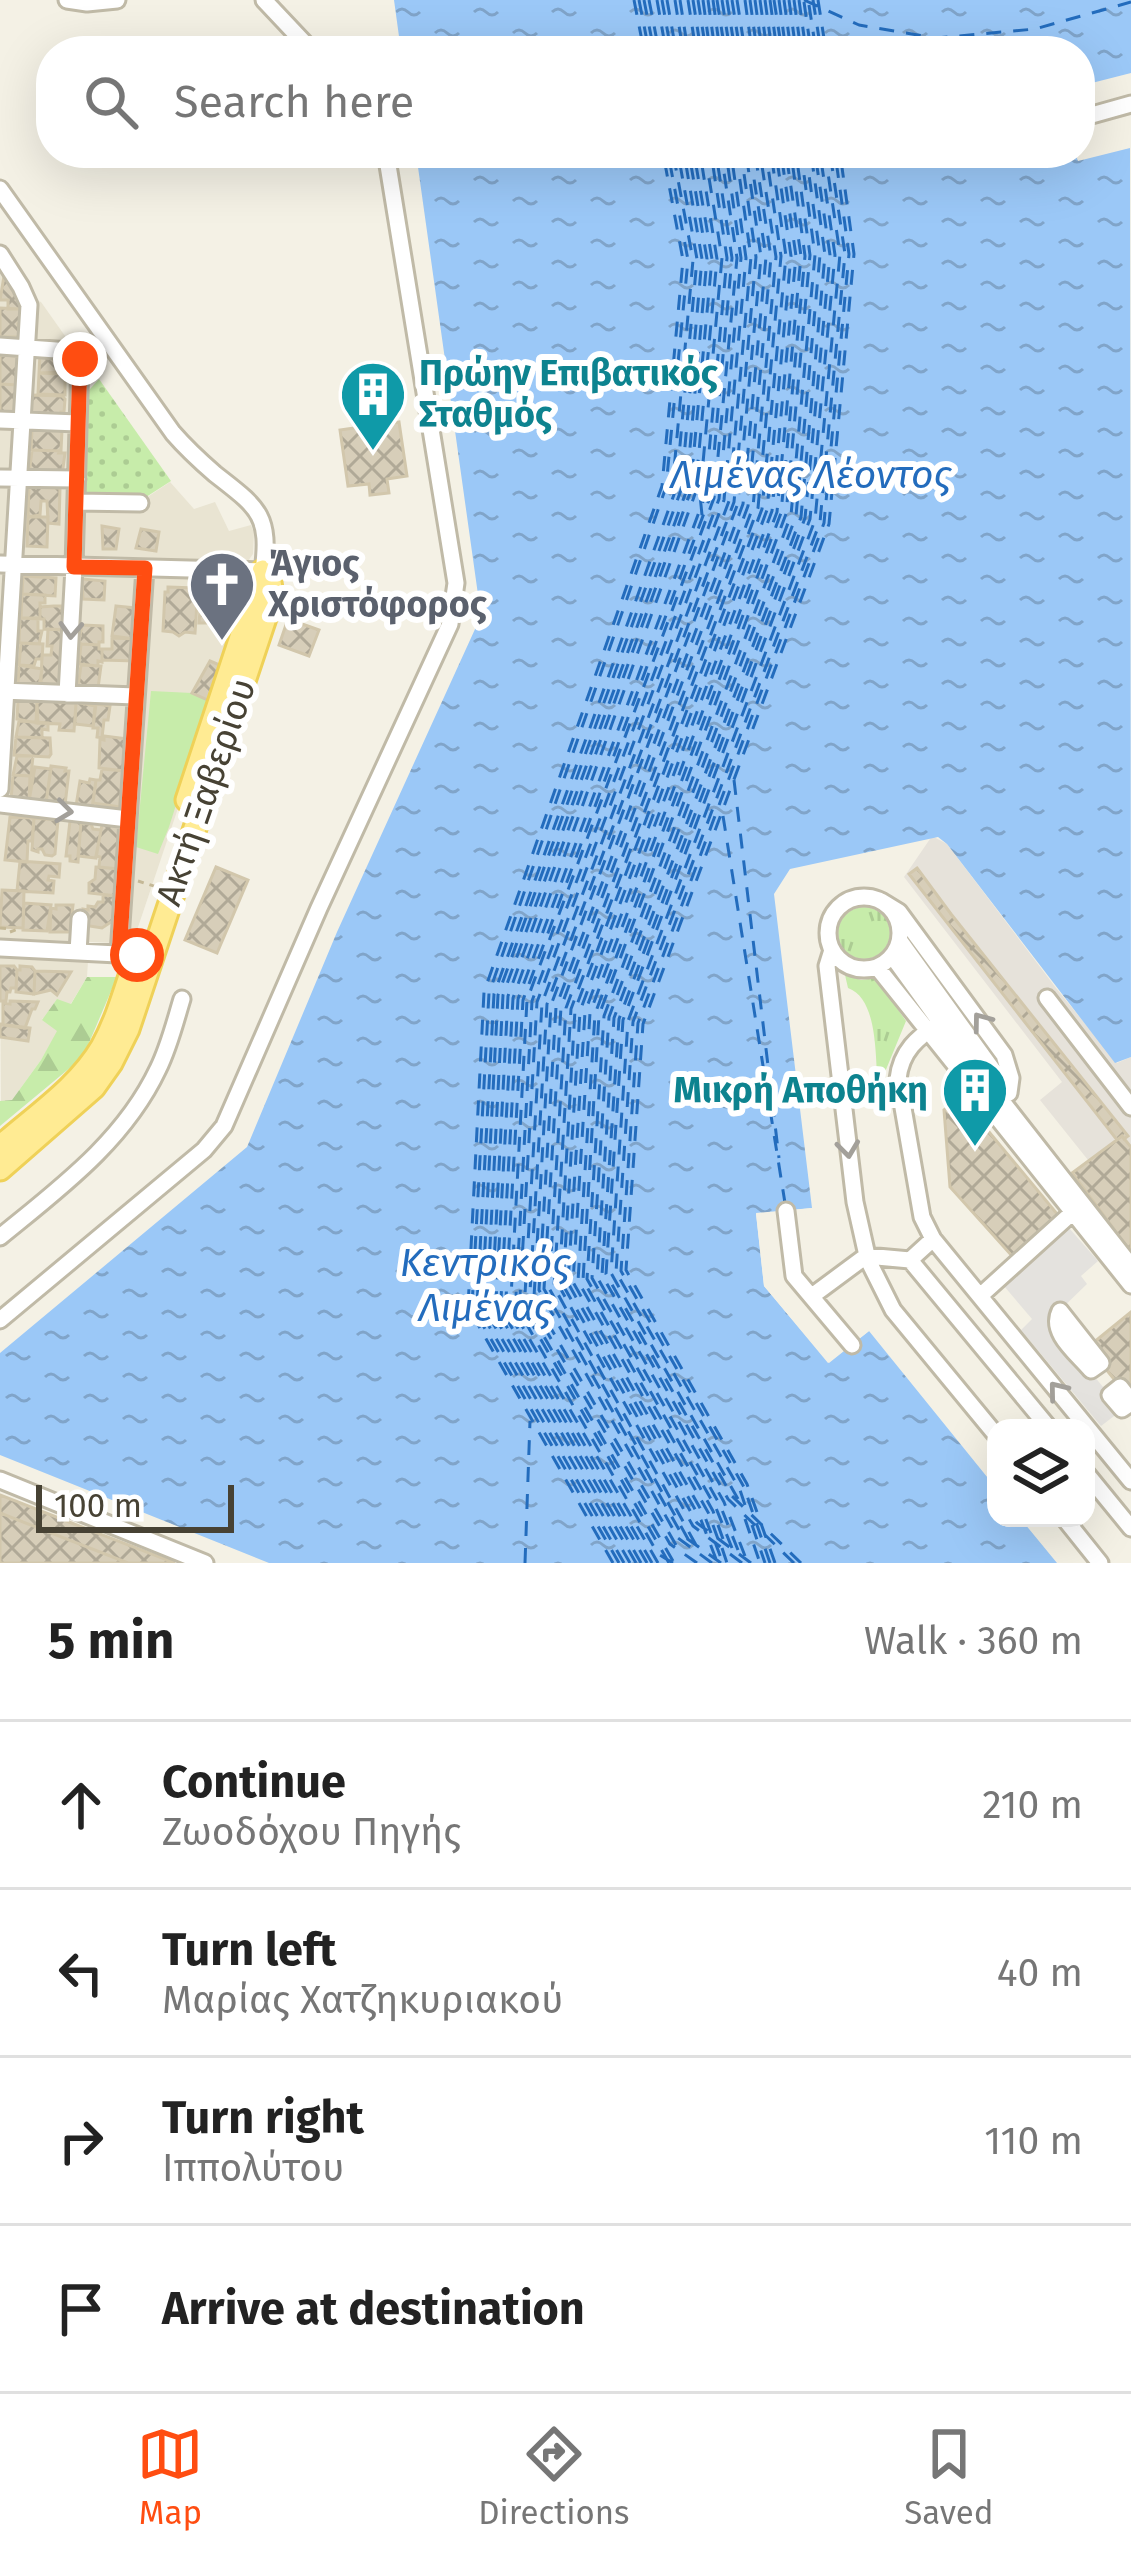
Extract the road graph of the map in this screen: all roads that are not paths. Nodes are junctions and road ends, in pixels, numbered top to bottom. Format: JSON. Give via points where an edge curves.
{"nodes":[{"id":1,"x":67,"y":0,"type":"edge"},
{"id":2,"x":117,"y":0,"type":"edge"},
{"id":3,"x":264,"y":0,"type":"edge"},
{"id":4,"x":298,"y":36,"type":"edge"},
{"id":5,"x":1131,"y":104,"type":"edge"},
{"id":6,"x":1095,"y":114,"type":"edge"},
{"id":7,"x":388,"y":168,"type":"edge"},
{"id":8,"x":0,"y":189,"type":"edge"},
{"id":9,"x":0,"y":254,"type":"edge"},
{"id":10,"x":6,"y":271,"type":"edge"},
{"id":11,"x":0,"y":346,"type":"edge"},
{"id":12,"x":26,"y":347,"type":"junction"},
{"id":13,"x":0,"y":420,"type":"edge"},
{"id":14,"x":22,"y":421,"type":"junction"},
{"id":15,"x":78,"y":423,"type":"junction"},
{"id":16,"x":0,"y":478,"type":"edge"},
{"id":17,"x":19,"y":478,"type":"junction"},
{"id":18,"x":76,"y":479,"type":"junction"},
{"id":19,"x":76,"y":502,"type":"junction"},
{"id":20,"x":140,"y":503,"type":"dead end"},
{"id":21,"x":7,"y":565,"type":"edge"},
{"id":22,"x":74,"y":567,"type":"junction"},
{"id":23,"x":145,"y":568,"type":"junction"},
{"id":24,"x":266,"y":573,"type":"junction"},
{"id":25,"x":5,"y":629,"type":"edge"},
{"id":26,"x":4,"y":691,"type":"edge"},
{"id":27,"x":68,"y":694,"type":"junction"},
{"id":28,"x":136,"y":696,"type":"junction"},
{"id":29,"x":0,"y":789,"type":"edge"},
{"id":30,"x":0,"y":804,"type":"edge"},
{"id":31,"x":128,"y":819,"type":"junction"},
{"id":32,"x":881,"y":901,"type":"junction"},
{"id":33,"x":77,"y":919,"type":"dead end"},
{"id":34,"x":11,"y":934,"type":"edge"},
{"id":35,"x":896,"y":949,"type":"junction"},
{"id":36,"x":832,"y":950,"type":"junction"},
{"id":37,"x":76,"y":952,"type":"junction"},
{"id":38,"x":136,"y":956,"type":"junction"},
{"id":39,"x":877,"y":967,"type":"junction"},
{"id":40,"x":1047,"y":998,"type":"dead end"},
{"id":41,"x":182,"y":999,"type":"dead end"},
{"id":42,"x":934,"y":1027,"type":"junction"},
{"id":43,"x":1009,"y":1093,"type":"junction"},
{"id":44,"x":1131,"y":1107,"type":"edge"},
{"id":45,"x":1026,"y":1132,"type":"junction"},
{"id":46,"x":0,"y":1147,"type":"edge"},
{"id":47,"x":0,"y":1169,"type":"edge"},
{"id":48,"x":786,"y":1211,"type":"dead end"},
{"id":49,"x":1073,"y":1212,"type":"junction"},
{"id":50,"x":0,"y":1238,"type":"edge"},
{"id":51,"x":933,"y":1239,"type":"junction"},
{"id":52,"x":866,"y":1256,"type":"junction"},
{"id":53,"x":910,"y":1260,"type":"junction"},
{"id":54,"x":1131,"y":1266,"type":"edge"},
{"id":55,"x":1131,"y":1285,"type":"edge"},
{"id":56,"x":812,"y":1296,"type":"junction"},
{"id":57,"x":980,"y":1296,"type":"junction"},
{"id":58,"x":0,"y":1320,"type":"edge"},
{"id":59,"x":852,"y":1345,"type":"dead end"},
{"id":60,"x":1042,"y":1419,"type":"edge"},
{"id":61,"x":987,"y":1425,"type":"edge"},
{"id":62,"x":0,"y":1480,"type":"edge"},
{"id":63,"x":1131,"y":1481,"type":"edge"},
{"id":64,"x":1095,"y":1484,"type":"edge"},
{"id":65,"x":1071,"y":1527,"type":"edge"},
{"id":66,"x":1131,"y":1528,"type":"edge"},
{"id":67,"x":206,"y":1563,"type":"edge"},
{"id":68,"x":1100,"y":1563,"type":"edge"}],
"edges":[{"from":1,"to":2,"type":"street"},
{"from":3,"to":4,"type":"street"},
{"from":5,"to":6,"type":"street"},
{"from":7,"to":58,"type":"street","via":[[456,583],[451,624],[224,1126]]},
{"from":8,"to":24,"type":"street","via":[[173,433],[256,508]]},
{"from":9,"to":10,"type":"street"},
{"from":10,"to":12,"type":"street","via":[[29,305]]},
{"from":11,"to":12,"type":"street"},
{"from":12,"to":14,"type":"street"},
{"from":12,"to":15,"type":"street","via":[[80,359]]},
{"from":13,"to":14,"type":"street"},
{"from":14,"to":15,"type":"street"},
{"from":14,"to":17,"type":"street"},
{"from":15,"to":18,"type":"street"},
{"from":16,"to":17,"type":"street"},
{"from":17,"to":18,"type":"street"},
{"from":17,"to":21,"type":"street"},
{"from":18,"to":19,"type":"street"},
{"from":19,"to":20,"type":"street"},
{"from":19,"to":22,"type":"street"},
{"from":21,"to":22,"type":"street"},
{"from":21,"to":25,"type":"street"},
{"from":22,"to":23,"type":"street"},
{"from":22,"to":27,"type":"street","one_way":true},
{"from":23,"to":24,"type":"street"},
{"from":23,"to":28,"type":"street"},
{"from":24,"to":38,"type":"main road","name":"Ακτή Ξαβερίου"},
{"from":24,"to":38,"type":"main road","name":"Ακτή Ξαβερίου","via":[[267,612]]},
{"from":25,"to":26,"type":"street"},
{"from":26,"to":27,"type":"street"},
{"from":26,"to":29,"type":"street"},
{"from":27,"to":28,"type":"street"},
{"from":28,"to":31,"type":"street"},
{"from":30,"to":31,"type":"street","one_way":true},
{"from":31,"to":38,"type":"street","via":[[124,876]]},
{"from":32,"to":35,"type":"street","via":[[898,920]]},
{"from":32,"to":36,"type":"street","via":[[859,897],[838,908],[828,928]]},
{"from":43,"to":32,"type":"street","one_way":true,"via":[[1010,1069],[996,1042],[899,912]]},
{"from":33,"to":37,"type":"street"},
{"from":34,"to":37,"type":"street"},
{"from":35,"to":39,"type":"street"},
{"from":35,"to":42,"type":"street"},
{"from":35,"to":43,"type":"street"},
{"from":36,"to":39,"type":"street","via":[[850,966]]},
{"from":36,"to":52,"type":"street","one_way":true,"via":[[827,966]]},
{"from":37,"to":38,"type":"street"},
{"from":38,"to":46,"type":"main road","name":"Ακτή Ξαβερίου","via":[[96,1056]]},
{"from":38,"to":47,"type":"main road","name":"Ακτή Ξαβερίου","via":[[128,1029],[103,1076]]},
{"from":39,"to":42,"type":"street"},
{"from":40,"to":44,"type":"street"},
{"from":41,"to":50,"type":"street","via":[[157,1071],[125,1121],[83,1169]]},
{"from":42,"to":45,"type":"street"},
{"from":42,"to":49,"type":"street"},
{"from":42,"to":51,"type":"street","via":[[906,1052],[898,1079],[922,1217]]},
{"from":43,"to":45,"type":"street"},
{"from":45,"to":54,"type":"street"},
{"from":48,"to":56,"type":"street","via":[[794,1276]]},
{"from":49,"to":55,"type":"street"},
{"from":49,"to":57,"type":"street"},
{"from":51,"to":53,"type":"street"},
{"from":51,"to":57,"type":"street"},
{"from":52,"to":53,"type":"street"},
{"from":52,"to":56,"type":"street"},
{"from":52,"to":61,"type":"street","via":[[893,1310]]},
{"from":53,"to":60,"type":"street"},
{"from":56,"to":59,"type":"street"},
{"from":63,"to":57,"type":"street","one_way":true},
{"from":62,"to":67,"type":"street"},
{"from":64,"to":66,"type":"street"},
{"from":65,"to":68,"type":"street"}]}
